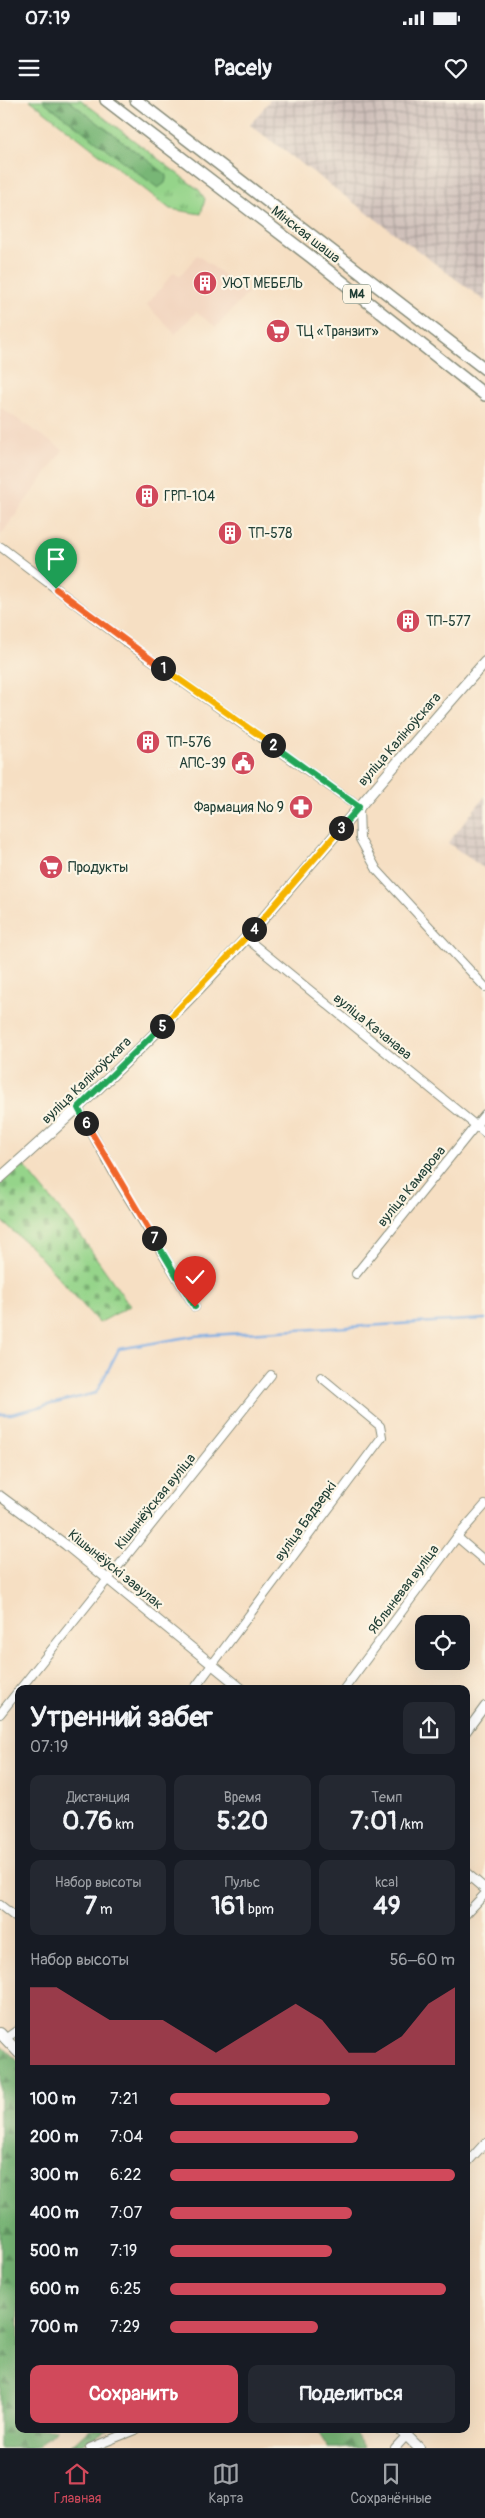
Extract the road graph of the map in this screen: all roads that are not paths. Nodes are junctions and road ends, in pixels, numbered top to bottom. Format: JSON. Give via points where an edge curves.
{"nodes":[{"id":1,"x":106,"y":100,"type":"edge"},
{"id":2,"x":136,"y":100,"type":"edge"},
{"id":3,"x":485,"y":369,"type":"edge"},
{"id":4,"x":485,"y":395,"type":"edge"},
{"id":5,"x":1,"y":546,"type":"edge"},
{"id":6,"x":485,"y":662,"type":"edge"},
{"id":7,"x":359,"y":807,"type":"junction"},
{"id":8,"x":246,"y":938,"type":"junction"},
{"id":9,"x":485,"y":987,"type":"edge"},
{"id":10,"x":78,"y":1108,"type":"junction"},
{"id":11,"x":485,"y":1114,"type":"edge"},
{"id":12,"x":476,"y":1126,"type":"junction"},
{"id":13,"x":485,"y":1133,"type":"edge"},
{"id":14,"x":0,"y":1178,"type":"edge"},
{"id":15,"x":356,"y":1274,"type":"dead end"},
{"id":16,"x":195,"y":1307,"type":"dead end"},
{"id":17,"x":271,"y":1376,"type":"dead end"},
{"id":18,"x":321,"y":1376,"type":"dead end"},
{"id":19,"x":0,"y":1496,"type":"edge"},
{"id":20,"x":485,"y":1505,"type":"edge"},
{"id":21,"x":457,"y":1537,"type":"junction"},
{"id":22,"x":485,"y":1561,"type":"edge"},
{"id":23,"x":108,"y":1579,"type":"junction"},
{"id":24,"x":213,"y":1666,"type":"junction"},
{"id":25,"x":23,"y":1685,"type":"edge"},
{"id":26,"x":197,"y":1685,"type":"edge"},
{"id":27,"x":237,"y":1685,"type":"edge"},
{"id":28,"x":347,"y":1685,"type":"edge"},
{"id":29,"x":15,"y":1695,"type":"edge"},
{"id":30,"x":485,"y":1706,"type":"edge"},
{"id":31,"x":0,"y":1714,"type":"edge"},
{"id":32,"x":470,"y":1727,"type":"edge"},
{"id":33,"x":470,"y":1876,"type":"edge"},
{"id":34,"x":485,"y":1889,"type":"edge"},
{"id":35,"x":485,"y":1894,"type":"edge"},
{"id":36,"x":0,"y":1905,"type":"edge"},
{"id":37,"x":470,"y":1910,"type":"edge"},
{"id":38,"x":15,"y":1917,"type":"edge"},
{"id":39,"x":15,"y":2031,"type":"edge"},
{"id":40,"x":3,"y":2036,"type":"edge"},
{"id":41,"x":15,"y":2049,"type":"edge"},
{"id":42,"x":485,"y":2143,"type":"edge"},
{"id":43,"x":470,"y":2160,"type":"edge"},
{"id":44,"x":127,"y":2433,"type":"edge"},
{"id":45,"x":403,"y":2433,"type":"edge"},
{"id":46,"x":405,"y":2433,"type":"edge"},
{"id":47,"x":90,"y":2448,"type":"edge"},
{"id":48,"x":395,"y":2448,"type":"edge"},
{"id":49,"x":419,"y":2448,"type":"edge"}],
"edges":[{"from":1,"to":4,"type":"main road","name":"Мінская шаша","number":"М4"},
{"from":2,"to":3,"type":"main road","name":"Мінская шаша","number":"М4"},
{"from":5,"to":7,"type":"street","via":[[130,645]]},
{"from":6,"to":7,"type":"main road","name":"вуліца Каліноўскага"},
{"from":7,"to":8,"type":"main road","name":"вуліца Каліноўскага"},
{"from":7,"to":9,"type":"street","via":[[360,839],[378,870]]},
{"from":8,"to":10,"type":"main road","name":"вуліца Каліноўскага"},
{"from":8,"to":12,"type":"street","name":"вуліца Качанава"},
{"from":10,"to":14,"type":"main road","name":"вуліца Каліноўскага"},
{"from":10,"to":16,"type":"street"},
{"from":11,"to":12,"type":"street","name":"вуліца Камарова"},
{"from":12,"to":13,"type":"street","name":"вуліца Качанава"},
{"from":12,"to":15,"type":"street","name":"вуліца Камарова"},
{"from":17,"to":23,"type":"street","name":"Кішынёўская вуліца"},
{"from":18,"to":24,"type":"street","name":"вуліца Бадзеркі","via":[[380,1426],[382,1436]]},
{"from":19,"to":23,"type":"street","name":"Кішынёўскі завулак"},
{"from":20,"to":21,"type":"street","name":"Яблыневая вуліца"},
{"from":21,"to":22,"type":"street"},
{"from":21,"to":28,"type":"street","name":"Яблыневая вуліца"},
{"from":23,"to":24,"type":"street","name":"Кішынёўскі завулак"},
{"from":23,"to":25,"type":"street","name":"Кішынёўская вуліца"},
{"from":24,"to":26,"type":"street","name":"вуліца Бадзеркі"},
{"from":24,"to":27,"type":"street","name":"Кішынёўскі завулак"},
{"from":29,"to":31,"type":"street","name":"Кішынёўская вуліца"},
{"from":30,"to":32,"type":"street"},
{"from":33,"to":34,"type":"street"},
{"from":35,"to":37,"type":"street"},
{"from":36,"to":38,"type":"street"},
{"from":39,"to":40,"type":"street"},
{"from":40,"to":41,"type":"main road"},
{"from":42,"to":43,"type":"street"},
{"from":44,"to":47,"type":"street"},
{"from":45,"to":48,"type":"street"},
{"from":46,"to":49,"type":"main road"}]}
